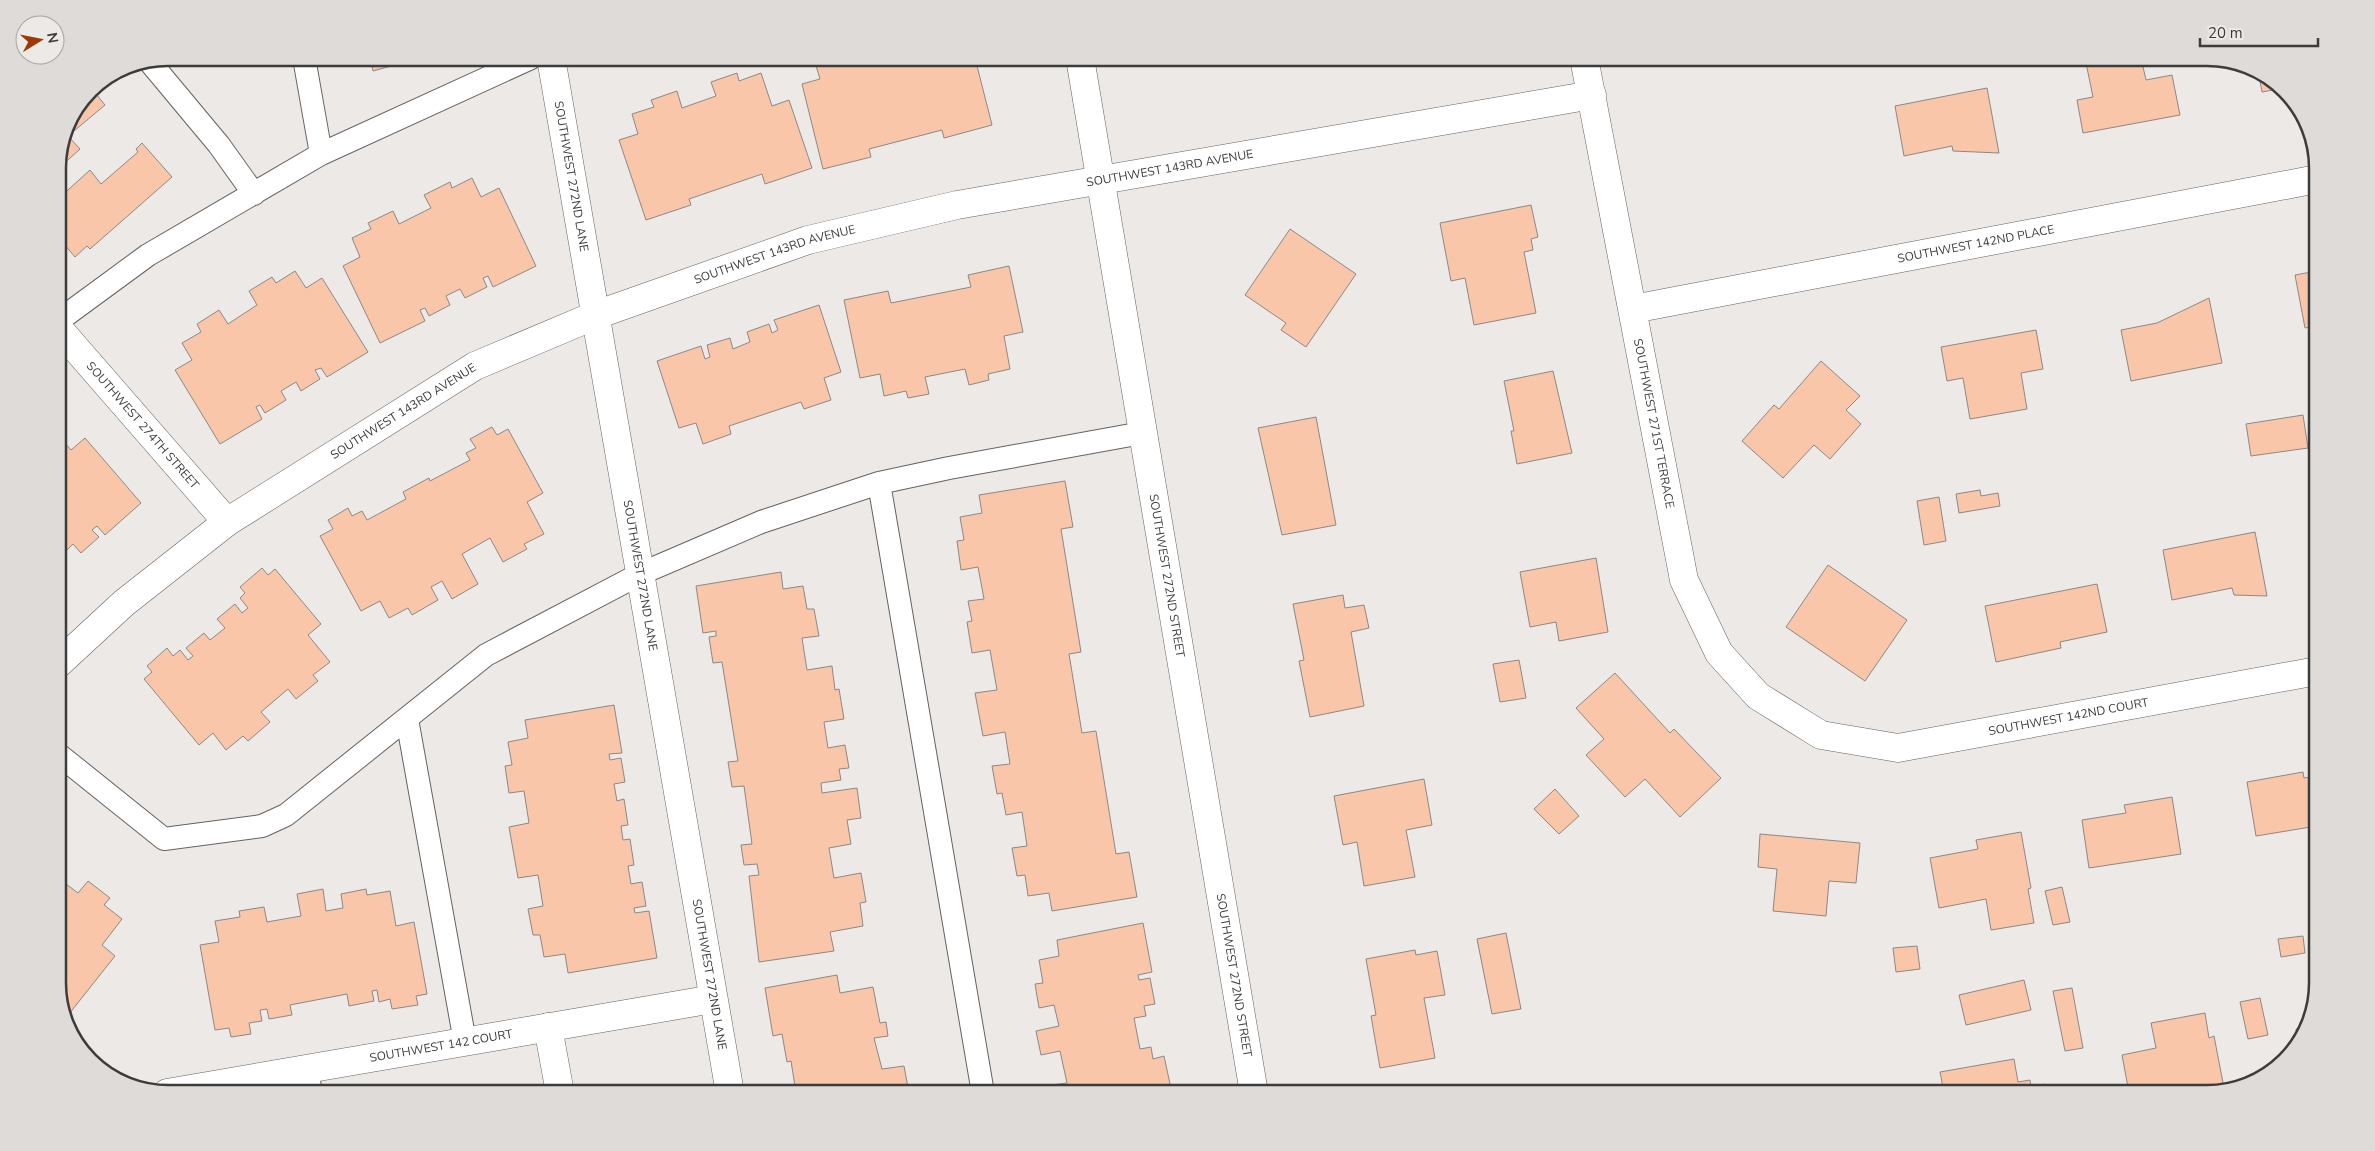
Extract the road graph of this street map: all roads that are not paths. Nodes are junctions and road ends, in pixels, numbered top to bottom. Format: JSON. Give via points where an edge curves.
{"nodes":[{"id":1,"x":305,"y":66,"type":"edge"},
{"id":2,"x":514,"y":66,"type":"edge"},
{"id":3,"x":552,"y":66,"type":"edge"},
{"id":4,"x":1081,"y":66,"type":"edge"},
{"id":5,"x":1586,"y":66,"type":"edge"},
{"id":6,"x":154,"y":67,"type":"edge"},
{"id":7,"x":1592,"y":95,"type":"junction"},
{"id":8,"x":321,"y":154,"type":"junction"},
{"id":9,"x":1100,"y":180,"type":"junction"},
{"id":10,"x":2309,"y":181,"type":"edge"},
{"id":11,"x":254,"y":194,"type":"junction"},
{"id":12,"x":1633,"y":308,"type":"junction"},
{"id":13,"x":66,"y":315,"type":"edge"},
{"id":14,"x":596,"y":315,"type":"junction"},
{"id":15,"x":66,"y":337,"type":"edge"},
{"id":16,"x":1142,"y":433,"type":"junction"},
{"id":17,"x":879,"y":483,"type":"junction"},
{"id":18,"x":227,"y":522,"type":"junction"},
{"id":19,"x":640,"y":574,"type":"junction"},
{"id":20,"x":66,"y":657,"type":"edge"},
{"id":21,"x":2309,"y":672,"type":"edge"},
{"id":22,"x":407,"y":718,"type":"junction"},
{"id":23,"x":1821,"y":735,"type":"joint"},
{"id":24,"x":66,"y":760,"type":"edge"},
{"id":25,"x":713,"y":998,"type":"junction"},
{"id":26,"x":548,"y":1027,"type":"junction"},
{"id":27,"x":465,"y":1042,"type":"junction"},
{"id":28,"x":309,"y":1081,"type":"edge"},
{"id":29,"x":262,"y":1085,"type":"edge"},
{"id":30,"x":558,"y":1085,"type":"edge"},
{"id":31,"x":728,"y":1085,"type":"edge"},
{"id":32,"x":981,"y":1085,"type":"edge"},
{"id":33,"x":1252,"y":1085,"type":"edge"}],
"edges":[{"from":1,"to":8,"type":"lane"},
{"from":2,"to":8,"type":"lane"},
{"from":3,"to":14,"type":"street","name":"SOUTHWEST 272ND LANE"},
{"from":4,"to":9,"type":"street","name":"SOUTHWEST 272ND STREET"},
{"from":5,"to":7,"type":"street","name":"SOUTHWEST 271ST TERRACE"},
{"from":6,"to":11,"type":"lane"},
{"from":7,"to":9,"type":"street","name":"SOUTHWEST 143RD AVENUE"},
{"from":7,"to":12,"type":"street","name":"SOUTHWEST 271ST TERRACE"},
{"from":8,"to":11,"type":"lane"},
{"from":9,"to":14,"type":"street","name":"SOUTHWEST 143RD AVENUE","via":[[957,205],[808,240]]},
{"from":9,"to":16,"type":"street","name":"SOUTHWEST 272ND STREET"},
{"from":10,"to":12,"type":"street","name":"SOUTHWEST 142ND PLACE"},
{"from":11,"to":13,"type":"lane","via":[[148,255]]},
{"from":12,"to":23,"type":"street","name":"SOUTHWEST 271ST TERRACE","via":[[1684,580],[1719,653],[1758,696]]},
{"from":14,"to":18,"type":"street","name":"SOUTHWEST 143RD AVENUE","via":[[475,366]]},
{"from":14,"to":19,"type":"street","name":"SOUTHWEST 272ND LANE"},
{"from":15,"to":18,"type":"street","name":"SOUTHWEST 274TH STREET"},
{"from":16,"to":17,"type":"lane"},
{"from":16,"to":33,"type":"street","name":"SOUTHWEST 272ND STREET"},
{"from":17,"to":19,"type":"lane","via":[[762,522]]},
{"from":17,"to":32,"type":"lane"},
{"from":18,"to":20,"type":"street","name":"SOUTHWEST 143RD AVENUE","via":[[124,604]]},
{"from":19,"to":22,"type":"lane","via":[[486,655]]},
{"from":19,"to":25,"type":"street","name":"SOUTHWEST 272ND LANE"},
{"from":21,"to":23,"type":"street","name":"SOUTHWEST 142ND COURT","via":[[1898,748]]},
{"from":22,"to":24,"type":"lane","via":[[286,815],[262,826],[164,839]]},
{"from":22,"to":27,"type":"lane"},
{"from":25,"to":26,"type":"street","name":"SOUTHWEST 142 COURT"},
{"from":25,"to":31,"type":"street","name":"SOUTHWEST 272ND LANE"},
{"from":26,"to":27,"type":"street","name":"SOUTHWEST 142 COURT"},
{"from":26,"to":30,"type":"street"},
{"from":27,"to":28,"type":"street","name":"SOUTHWEST 142 COURT"},
{"from":28,"to":29,"type":"street","name":"SOUTHWEST 142 COURT"}]}
